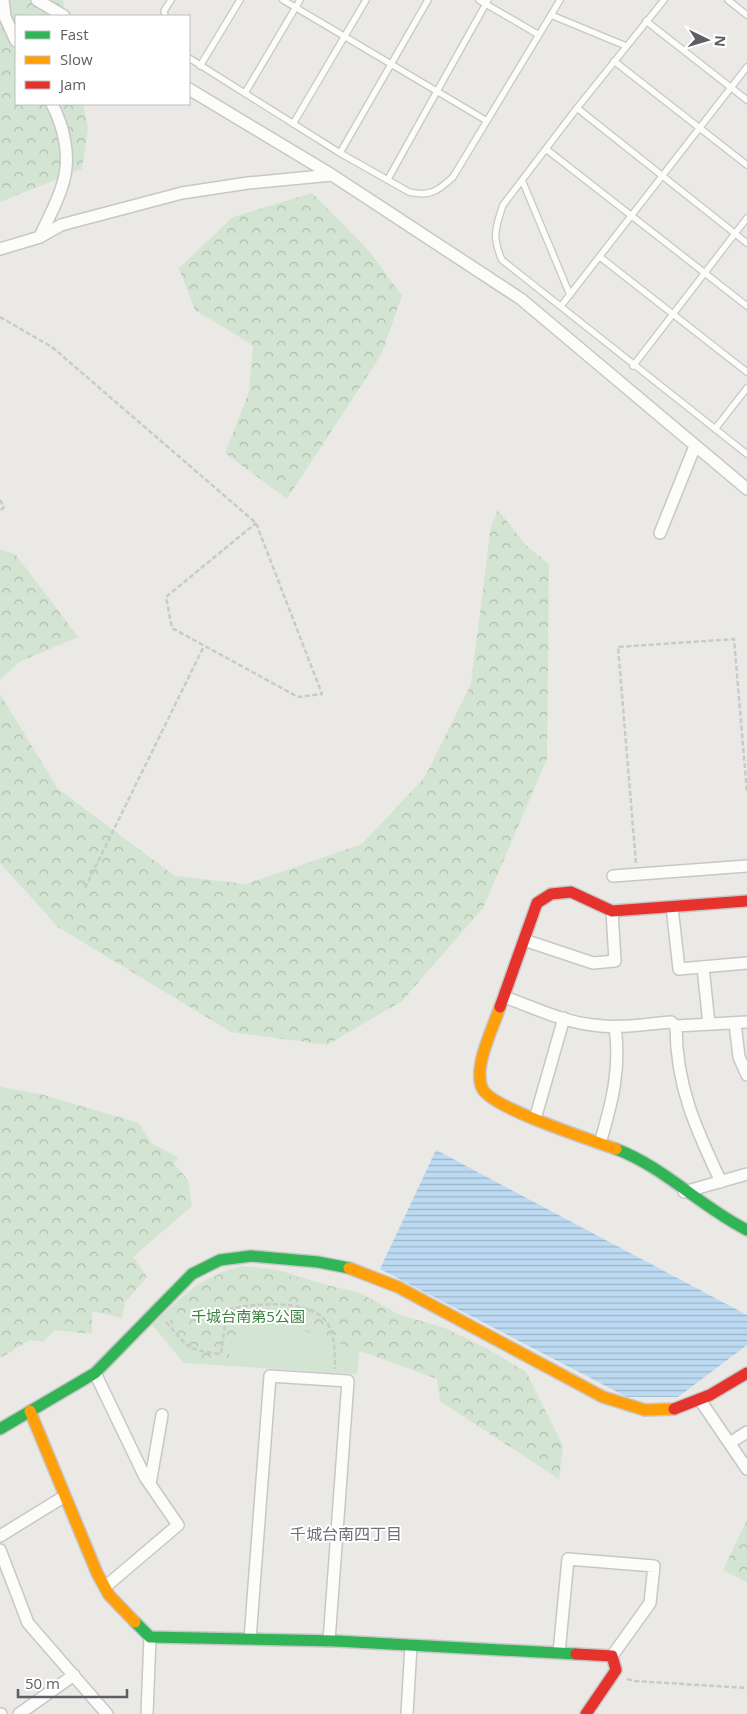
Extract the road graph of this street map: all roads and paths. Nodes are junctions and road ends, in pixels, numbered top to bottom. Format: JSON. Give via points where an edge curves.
{"nodes":[{"id":1,"x":3,"y":0,"type":"edge"},
{"id":2,"x":37,"y":0,"type":"edge"},
{"id":3,"x":171,"y":0,"type":"edge"},
{"id":4,"x":240,"y":0,"type":"edge"},
{"id":5,"x":283,"y":0,"type":"edge"},
{"id":6,"x":300,"y":0,"type":"edge"},
{"id":7,"x":366,"y":0,"type":"edge"},
{"id":8,"x":428,"y":0,"type":"edge"},
{"id":9,"x":480,"y":0,"type":"edge"},
{"id":10,"x":560,"y":0,"type":"edge"},
{"id":11,"x":664,"y":0,"type":"edge"},
{"id":12,"x":728,"y":0,"type":"edge"},
{"id":13,"x":487,"y":2,"type":"edge"},
{"id":14,"x":295,"y":8,"type":"junction"},
{"id":15,"x":551,"y":14,"type":"junction"},
{"id":16,"x":62,"y":15,"type":"edge"},
{"id":17,"x":165,"y":15,"type":"edge"},
{"id":18,"x":747,"y":15,"type":"edge"},
{"id":19,"x":646,"y":21,"type":"junction"},
{"id":20,"x":539,"y":35,"type":"junction"},
{"id":21,"x":345,"y":36,"type":"junction"},
{"id":22,"x":15,"y":39,"type":"edge"},
{"id":23,"x":626,"y":46,"type":"junction"},
{"id":24,"x":190,"y":59,"type":"edge"},
{"id":25,"x":614,"y":61,"type":"junction"},
{"id":26,"x":392,"y":63,"type":"junction"},
{"id":27,"x":200,"y":66,"type":"junction"},
{"id":28,"x":747,"y":67,"type":"edge"},
{"id":29,"x":730,"y":87,"type":"junction"},
{"id":30,"x":190,"y":90,"type":"edge"},
{"id":31,"x":438,"y":90,"type":"junction"},
{"id":32,"x":245,"y":93,"type":"junction"},
{"id":33,"x":747,"y":100,"type":"edge"},
{"id":34,"x":52,"y":105,"type":"edge"},
{"id":35,"x":577,"y":108,"type":"junction"},
{"id":36,"x":487,"y":121,"type":"junction"},
{"id":37,"x":293,"y":124,"type":"junction"},
{"id":38,"x":699,"y":127,"type":"junction"},
{"id":39,"x":546,"y":150,"type":"junction"},
{"id":40,"x":340,"y":153,"type":"junction"},
{"id":41,"x":747,"y":165,"type":"edge"},
{"id":42,"x":332,"y":175,"type":"junction"},
{"id":43,"x":662,"y":176,"type":"junction"},
{"id":44,"x":388,"y":179,"type":"junction"},
{"id":45,"x":522,"y":180,"type":"junction"},
{"id":46,"x":631,"y":217,"type":"junction"},
{"id":47,"x":747,"y":218,"type":"edge"},
{"id":48,"x":735,"y":234,"type":"junction"},
{"id":49,"x":40,"y":237,"type":"junction"},
{"id":50,"x":747,"y":243,"type":"edge"},
{"id":51,"x":0,"y":249,"type":"edge"},
{"id":52,"x":600,"y":258,"type":"junction"},
{"id":53,"x":704,"y":273,"type":"junction"},
{"id":54,"x":570,"y":295,"type":"junction"},
{"id":55,"x":561,"y":306,"type":"junction"},
{"id":56,"x":747,"y":306,"type":"edge"},
{"id":57,"x":674,"y":313,"type":"junction"},
{"id":58,"x":0,"y":317,"type":"edge"},
{"id":59,"x":633,"y":366,"type":"junction"},
{"id":60,"x":747,"y":372,"type":"edge"},
{"id":61,"x":747,"y":388,"type":"edge"},
{"id":62,"x":715,"y":429,"type":"junction"},
{"id":63,"x":695,"y":446,"type":"junction"},
{"id":64,"x":747,"y":454,"type":"edge"},
{"id":65,"x":747,"y":489,"type":"edge"},
{"id":66,"x":0,"y":500,"type":"edge"},
{"id":67,"x":0,"y":511,"type":"edge"},
{"id":68,"x":256,"y":523,"type":"junction"},
{"id":69,"x":660,"y":533,"type":"dead end"},
{"id":70,"x":204,"y":646,"type":"junction"},
{"id":71,"x":747,"y":793,"type":"edge"},
{"id":72,"x":747,"y":866,"type":"edge"},
{"id":73,"x":637,"y":874,"type":"junction"},
{"id":74,"x":613,"y":876,"type":"dead end"},
{"id":75,"x":85,"y":888,"type":"dead end"},
{"id":76,"x":747,"y":901,"type":"edge"},
{"id":77,"x":672,"y":907,"type":"junction"},
{"id":78,"x":612,"y":911,"type":"junction"},
{"id":79,"x":524,"y":940,"type":"junction"},
{"id":80,"x":747,"y":963,"type":"edge"},
{"id":81,"x":703,"y":967,"type":"junction"},
{"id":82,"x":504,"y":997,"type":"junction"},
{"id":83,"x":564,"y":1018,"type":"junction"},
{"id":84,"x":741,"y":1022,"type":"edge"},
{"id":85,"x":709,"y":1024,"type":"junction"},
{"id":86,"x":676,"y":1026,"type":"junction"},
{"id":87,"x":615,"y":1027,"type":"junction"},
{"id":88,"x":747,"y":1075,"type":"edge"},
{"id":89,"x":536,"y":1119,"type":"junction"},
{"id":90,"x":600,"y":1143,"type":"junction"},
{"id":91,"x":747,"y":1174,"type":"edge"},
{"id":92,"x":721,"y":1182,"type":"junction"},
{"id":93,"x":684,"y":1192,"type":"junction"},
{"id":94,"x":747,"y":1230,"type":"edge"},
{"id":95,"x":155,"y":1309,"type":"junction"},
{"id":96,"x":95,"y":1373,"type":"junction"},
{"id":97,"x":747,"y":1373,"type":"edge"},
{"id":98,"x":335,"y":1380,"type":"junction"},
{"id":99,"x":700,"y":1400,"type":"junction"},
{"id":100,"x":30,"y":1411,"type":"junction"},
{"id":101,"x":162,"y":1415,"type":"dead end"},
{"id":102,"x":0,"y":1429,"type":"edge"},
{"id":103,"x":747,"y":1432,"type":"edge"},
{"id":104,"x":730,"y":1444,"type":"junction"},
{"id":105,"x":747,"y":1469,"type":"edge"},
{"id":106,"x":150,"y":1484,"type":"junction"},
{"id":107,"x":65,"y":1496,"type":"junction"},
{"id":108,"x":0,"y":1536,"type":"edge"},
{"id":109,"x":0,"y":1550,"type":"edge"},
{"id":110,"x":105,"y":1587,"type":"junction"},
{"id":111,"x":150,"y":1637,"type":"junction"},
{"id":112,"x":250,"y":1640,"type":"junction"},
{"id":113,"x":329,"y":1641,"type":"junction"},
{"id":114,"x":410,"y":1645,"type":"junction"},
{"id":115,"x":559,"y":1653,"type":"junction"},
{"id":116,"x":612,"y":1656,"type":"junction"},
{"id":117,"x":614,"y":1674,"type":"junction"},
{"id":118,"x":74,"y":1675,"type":"junction"},
{"id":119,"x":747,"y":1688,"type":"edge"},
{"id":120,"x":19,"y":1714,"type":"edge"},
{"id":121,"x":107,"y":1714,"type":"edge"},
{"id":122,"x":147,"y":1714,"type":"edge"},
{"id":123,"x":407,"y":1714,"type":"edge"},
{"id":124,"x":586,"y":1714,"type":"edge"}],
"edges":[{"from":1,"to":22,"type":"street","via":[[5,17]]},
{"from":2,"to":16,"type":"street"},
{"from":3,"to":17,"type":"lane"},
{"from":4,"to":27,"type":"lane"},
{"from":5,"to":14,"type":"lane"},
{"from":6,"to":14,"type":"lane"},
{"from":7,"to":21,"type":"lane"},
{"from":8,"to":26,"type":"lane"},
{"from":9,"to":13,"type":"lane"},
{"from":10,"to":15,"type":"lane"},
{"from":11,"to":19,"type":"lane"},
{"from":12,"to":18,"type":"lane"},
{"from":13,"to":20,"type":"lane"},
{"from":13,"to":31,"type":"lane"},
{"from":14,"to":21,"type":"lane"},
{"from":14,"to":32,"type":"lane"},
{"from":15,"to":20,"type":"lane"},
{"from":15,"to":23,"type":"lane"},
{"from":19,"to":23,"type":"lane"},
{"from":19,"to":29,"type":"lane"},
{"from":20,"to":36,"type":"lane"},
{"from":21,"to":26,"type":"lane"},
{"from":21,"to":37,"type":"lane"},
{"from":23,"to":25,"type":"lane"},
{"from":24,"to":27,"type":"lane"},
{"from":25,"to":35,"type":"lane"},
{"from":25,"to":38,"type":"lane"},
{"from":26,"to":31,"type":"lane"},
{"from":26,"to":40,"type":"lane"},
{"from":27,"to":32,"type":"lane"},
{"from":28,"to":29,"type":"lane"},
{"from":29,"to":33,"type":"lane"},
{"from":29,"to":38,"type":"lane"},
{"from":30,"to":42,"type":"street"},
{"from":31,"to":36,"type":"lane"},
{"from":31,"to":44,"type":"lane"},
{"from":32,"to":37,"type":"lane"},
{"from":34,"to":49,"type":"street","via":[[65,142],[66,162],[63,183]]},
{"from":35,"to":39,"type":"lane"},
{"from":35,"to":43,"type":"lane"},
{"from":36,"to":44,"type":"lane","via":[[453,177],[436,193],[420,195],[409,192]]},
{"from":37,"to":40,"type":"lane"},
{"from":38,"to":41,"type":"lane"},
{"from":38,"to":43,"type":"lane"},
{"from":39,"to":45,"type":"lane"},
{"from":39,"to":46,"type":"lane"},
{"from":40,"to":44,"type":"lane"},
{"from":42,"to":49,"type":"street","via":[[182,193],[61,225]]},
{"from":42,"to":63,"type":"street","via":[[521,299]]},
{"from":43,"to":46,"type":"lane"},
{"from":43,"to":48,"type":"lane"},
{"from":45,"to":54,"type":"lane"},
{"from":45,"to":55,"type":"lane","via":[[503,206],[494,243],[502,260]]},
{"from":46,"to":52,"type":"lane"},
{"from":46,"to":53,"type":"lane"},
{"from":47,"to":48,"type":"lane"},
{"from":48,"to":50,"type":"lane"},
{"from":48,"to":53,"type":"lane"},
{"from":49,"to":51,"type":"street"},
{"from":52,"to":54,"type":"lane"},
{"from":52,"to":57,"type":"lane"},
{"from":53,"to":56,"type":"lane"},
{"from":53,"to":57,"type":"lane"},
{"from":54,"to":55,"type":"lane"},
{"from":55,"to":59,"type":"lane","via":[[607,341]]},
{"from":57,"to":59,"type":"lane"},
{"from":57,"to":60,"type":"lane"},
{"from":58,"to":68,"type":"path","via":[[52,347]]},
{"from":59,"to":62,"type":"lane"},
{"from":61,"to":62,"type":"lane"},
{"from":62,"to":64,"type":"lane"},
{"from":63,"to":65,"type":"street"},
{"from":63,"to":69,"type":"street"},
{"from":66,"to":67,"type":"path","via":[[4,506]]},
{"from":68,"to":70,"type":"path","via":[[166,597],[172,628]]},
{"from":68,"to":70,"type":"path","via":[[322,694],[298,697]]},
{"from":70,"to":75,"type":"path"},
{"from":71,"to":73,"type":"path","via":[[734,639],[618,647]]},
{"from":72,"to":73,"type":"street"},
{"from":73,"to":74,"type":"street"},
{"from":76,"to":77,"type":"street"},
{"from":77,"to":78,"type":"street"},
{"from":77,"to":81,"type":"street","via":[[679,969]]},
{"from":78,"to":79,"type":"street","via":[[571,892],[551,894],[537,903]]},
{"from":78,"to":79,"type":"street","via":[[615,962],[592,963]]},
{"from":79,"to":82,"type":"street"},
{"from":80,"to":81,"type":"street"},
{"from":81,"to":85,"type":"street"},
{"from":82,"to":83,"type":"street"},
{"from":82,"to":89,"type":"street","via":[[480,1066],[482,1088],[491,1099]]},
{"from":83,"to":87,"type":"street","via":[[594,1026]]},
{"from":83,"to":89,"type":"street"},
{"from":84,"to":85,"type":"street"},
{"from":84,"to":88,"type":"street","via":[[739,1056]]},
{"from":85,"to":86,"type":"street"},
{"from":86,"to":87,"type":"street","via":[[671,1022]]},
{"from":86,"to":92,"type":"street","via":[[680,1077],[689,1109]]},
{"from":87,"to":90,"type":"street","via":[[617,1079]]},
{"from":89,"to":90,"type":"street"},
{"from":90,"to":93,"type":"street","via":[[637,1157]]},
{"from":91,"to":92,"type":"street"},
{"from":92,"to":93,"type":"street"},
{"from":93,"to":94,"type":"street"},
{"from":95,"to":96,"type":"street"},
{"from":95,"to":98,"type":"path","via":[[188,1347],[221,1354],[227,1310],[267,1303],[309,1311],[322,1317],[329,1327],[335,1353]]},
{"from":95,"to":99,"type":"street","via":[[192,1274],[220,1260],[251,1256],[318,1262],[349,1268],[398,1287],[627,1407],[674,1410]]},
{"from":96,"to":100,"type":"street"},
{"from":96,"to":106,"type":"street"},
{"from":97,"to":99,"type":"street"},
{"from":98,"to":112,"type":"street","via":[[270,1376]]},
{"from":98,"to":113,"type":"street","via":[[348,1381]]},
{"from":99,"to":104,"type":"street"},
{"from":100,"to":102,"type":"street"},
{"from":100,"to":107,"type":"street"},
{"from":101,"to":106,"type":"street"},
{"from":103,"to":104,"type":"street"},
{"from":104,"to":105,"type":"street"},
{"from":106,"to":110,"type":"street","via":[[178,1525]]},
{"from":107,"to":108,"type":"street"},
{"from":107,"to":110,"type":"street"},
{"from":109,"to":118,"type":"street","via":[[28,1623]]},
{"from":110,"to":111,"type":"street"},
{"from":111,"to":112,"type":"street"},
{"from":111,"to":122,"type":"street"},
{"from":112,"to":113,"type":"street"},
{"from":113,"to":114,"type":"street"},
{"from":114,"to":115,"type":"street"},
{"from":114,"to":123,"type":"street"},
{"from":115,"to":116,"type":"street"},
{"from":115,"to":116,"type":"street","via":[[568,1559],[654,1566],[650,1603]]},
{"from":116,"to":117,"type":"street"},
{"from":117,"to":119,"type":"path","via":[[634,1681]]},
{"from":117,"to":124,"type":"street"},
{"from":118,"to":120,"type":"street"},
{"from":118,"to":121,"type":"street"}]}
